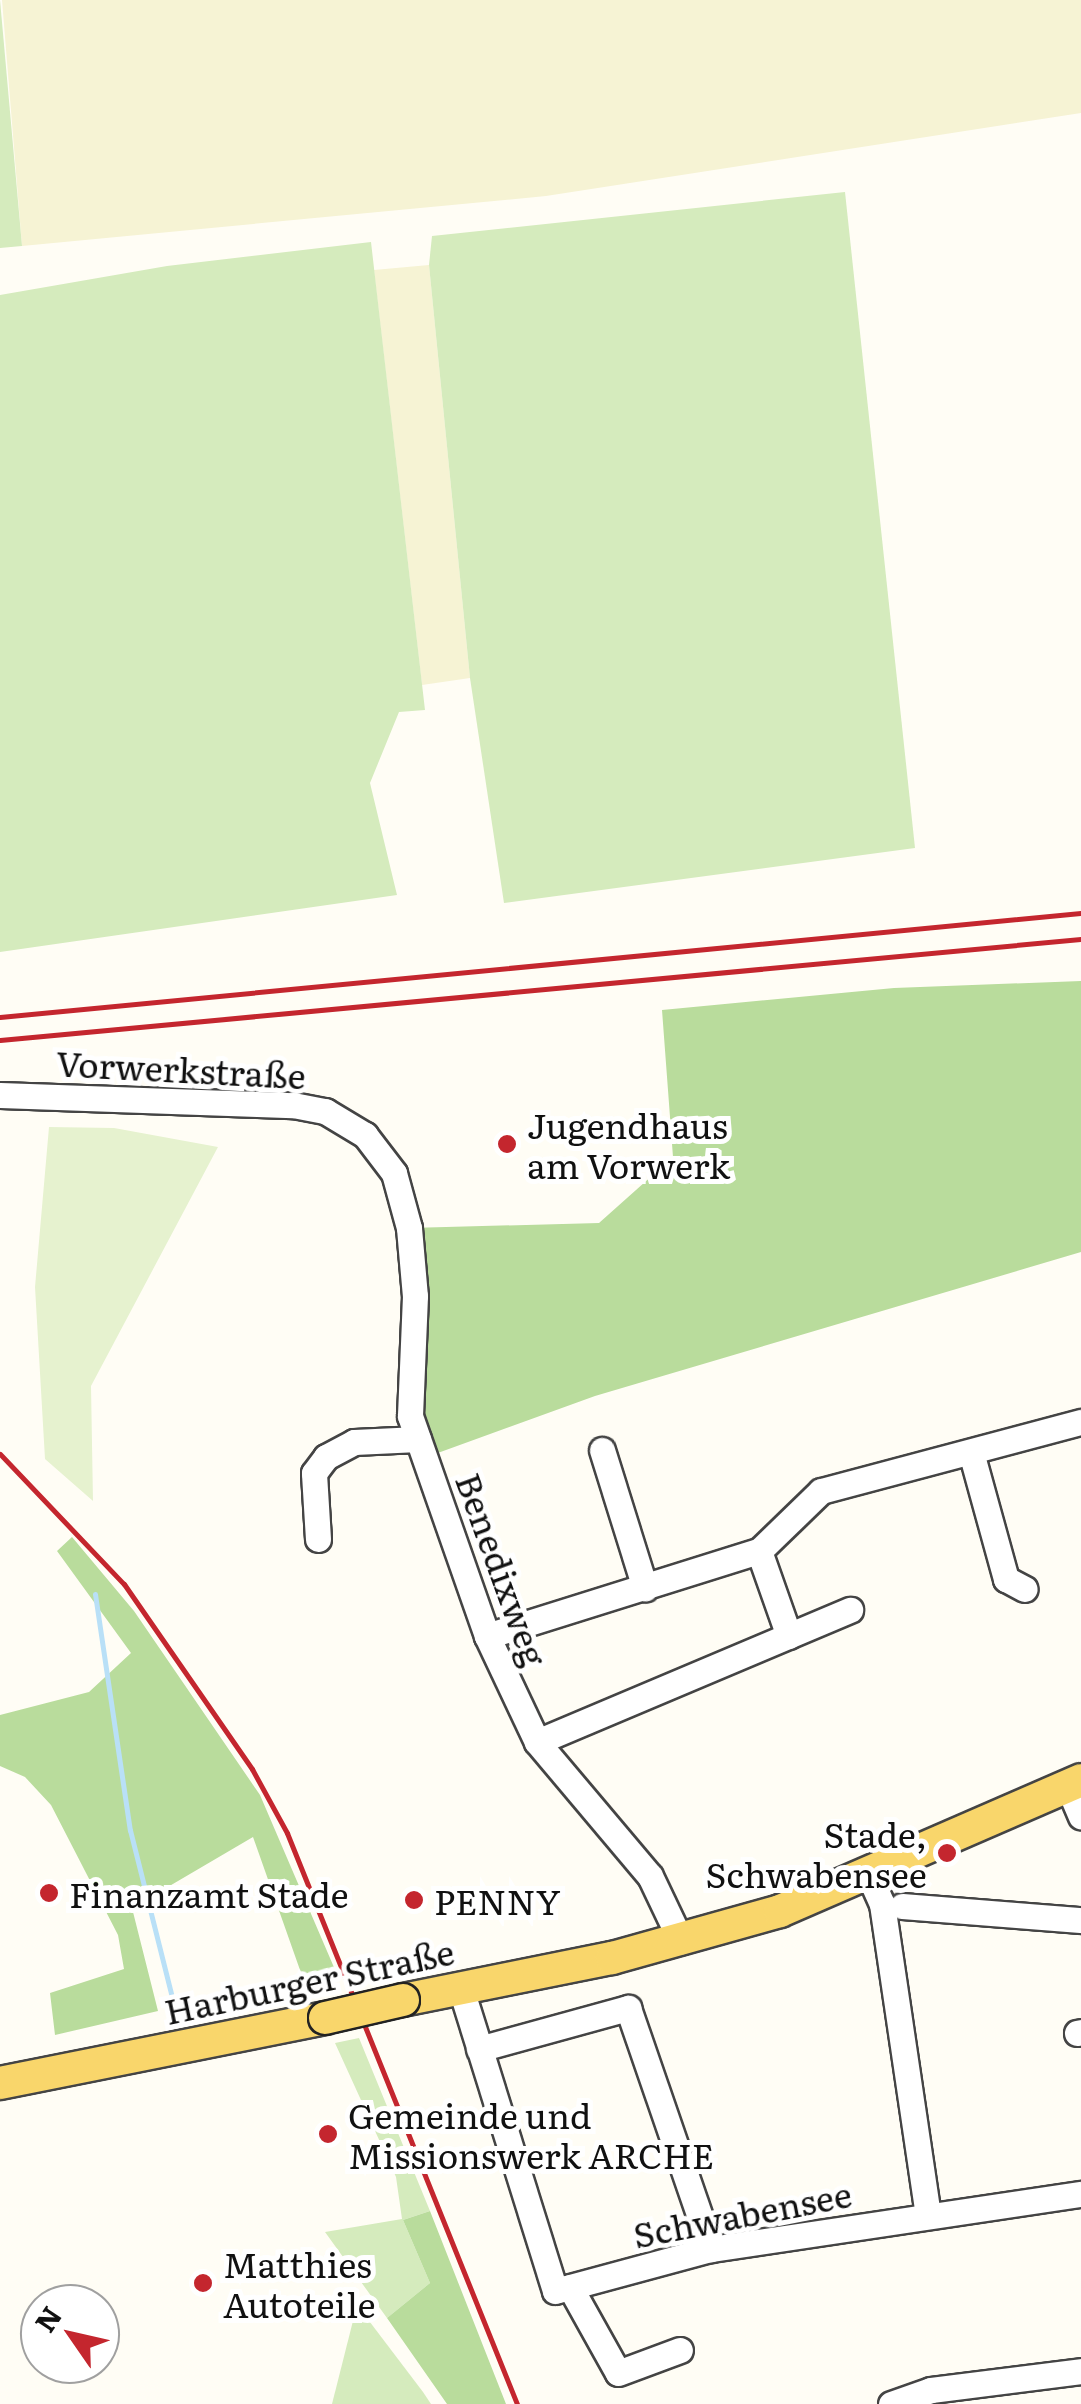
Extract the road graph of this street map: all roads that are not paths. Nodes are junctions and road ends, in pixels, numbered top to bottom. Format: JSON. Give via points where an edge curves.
{"nodes":[{"id":1,"x":0,"y":1095,"type":"edge"},
{"id":2,"x":394,"y":1173,"type":"joint"},
{"id":3,"x":1081,"y":1422,"type":"edge"},
{"id":4,"x":418,"y":1439,"type":"junction"},
{"id":5,"x":602,"y":1450,"type":"dead end"},
{"id":6,"x":970,"y":1452,"type":"junction"},
{"id":7,"x":318,"y":1539,"type":"dead end"},
{"id":8,"x":760,"y":1551,"type":"junction"},
{"id":9,"x":646,"y":1588,"type":"junction"},
{"id":10,"x":1025,"y":1589,"type":"dead end"},
{"id":11,"x":850,"y":1610,"type":"dead end"},
{"id":12,"x":487,"y":1636,"type":"junction"},
{"id":13,"x":789,"y":1636,"type":"junction"},
{"id":14,"x":537,"y":1742,"type":"junction"},
{"id":15,"x":1077,"y":1794,"type":"edge"},
{"id":16,"x":868,"y":1875,"type":"junction"},
{"id":17,"x":902,"y":1906,"type":"dead end"},
{"id":18,"x":1081,"y":1920,"type":"edge"},
{"id":19,"x":681,"y":1941,"type":"junction"},
{"id":20,"x":462,"y":1989,"type":"junction"},
{"id":21,"x":478,"y":2049,"type":"junction"},
{"id":22,"x":0,"y":2084,"type":"edge"},
{"id":23,"x":1081,"y":2194,"type":"edge"},
{"id":24,"x":928,"y":2214,"type":"junction"},
{"id":25,"x":711,"y":2249,"type":"junction"},
{"id":26,"x":563,"y":2289,"type":"junction"},
{"id":27,"x":680,"y":2350,"type":"dead end"},
{"id":28,"x":1081,"y":2371,"type":"edge"},
{"id":29,"x":892,"y":2404,"type":"edge"}],
"edges":[{"from":1,"to":2,"type":"street","name":"Vorwerkstraße","via":[[309,1108],[365,1135]]},
{"from":2,"to":4,"type":"street","name":"Benedixweg","via":[[415,1296],[410,1416]]},
{"from":3,"to":6,"type":"street"},
{"from":4,"to":7,"type":"street","via":[[354,1442],[326,1457],[314,1472]]},
{"from":4,"to":12,"type":"street","name":"Benedixweg"},
{"from":5,"to":9,"type":"street"},
{"from":6,"to":8,"type":"street","via":[[821,1492]]},
{"from":6,"to":10,"type":"street","via":[[1006,1578]]},
{"from":8,"to":9,"type":"street"},
{"from":8,"to":13,"type":"street"},
{"from":9,"to":12,"type":"street"},
{"from":11,"to":13,"type":"street"},
{"from":12,"to":14,"type":"street","name":"Benedixweg"},
{"from":13,"to":14,"type":"street"},
{"from":14,"to":19,"type":"street","name":"Benedixweg","via":[[650,1876]]},
{"from":15,"to":16,"type":"main road","name":"Harburger Straße"},
{"from":16,"to":19,"type":"main road","name":"Harburger Straße"},
{"from":16,"to":24,"type":"street","via":[[882,1904]]},
{"from":17,"to":18,"type":"street"},
{"from":19,"to":20,"type":"main road","name":"Harburger Straße"},
{"from":20,"to":21,"type":"street"},
{"from":20,"to":22,"type":"main road","name":"Harburger Straße","bridge":true},
{"from":21,"to":25,"type":"street","via":[[628,2008]]},
{"from":21,"to":26,"type":"street"},
{"from":23,"to":24,"type":"street","name":"Schwabensee"},
{"from":24,"to":25,"type":"street","name":"Schwabensee"},
{"from":25,"to":26,"type":"street","name":"Schwabensee"},
{"from":26,"to":27,"type":"street","via":[[618,2373]]},
{"from":28,"to":29,"type":"street","via":[[931,2390]]}]}
